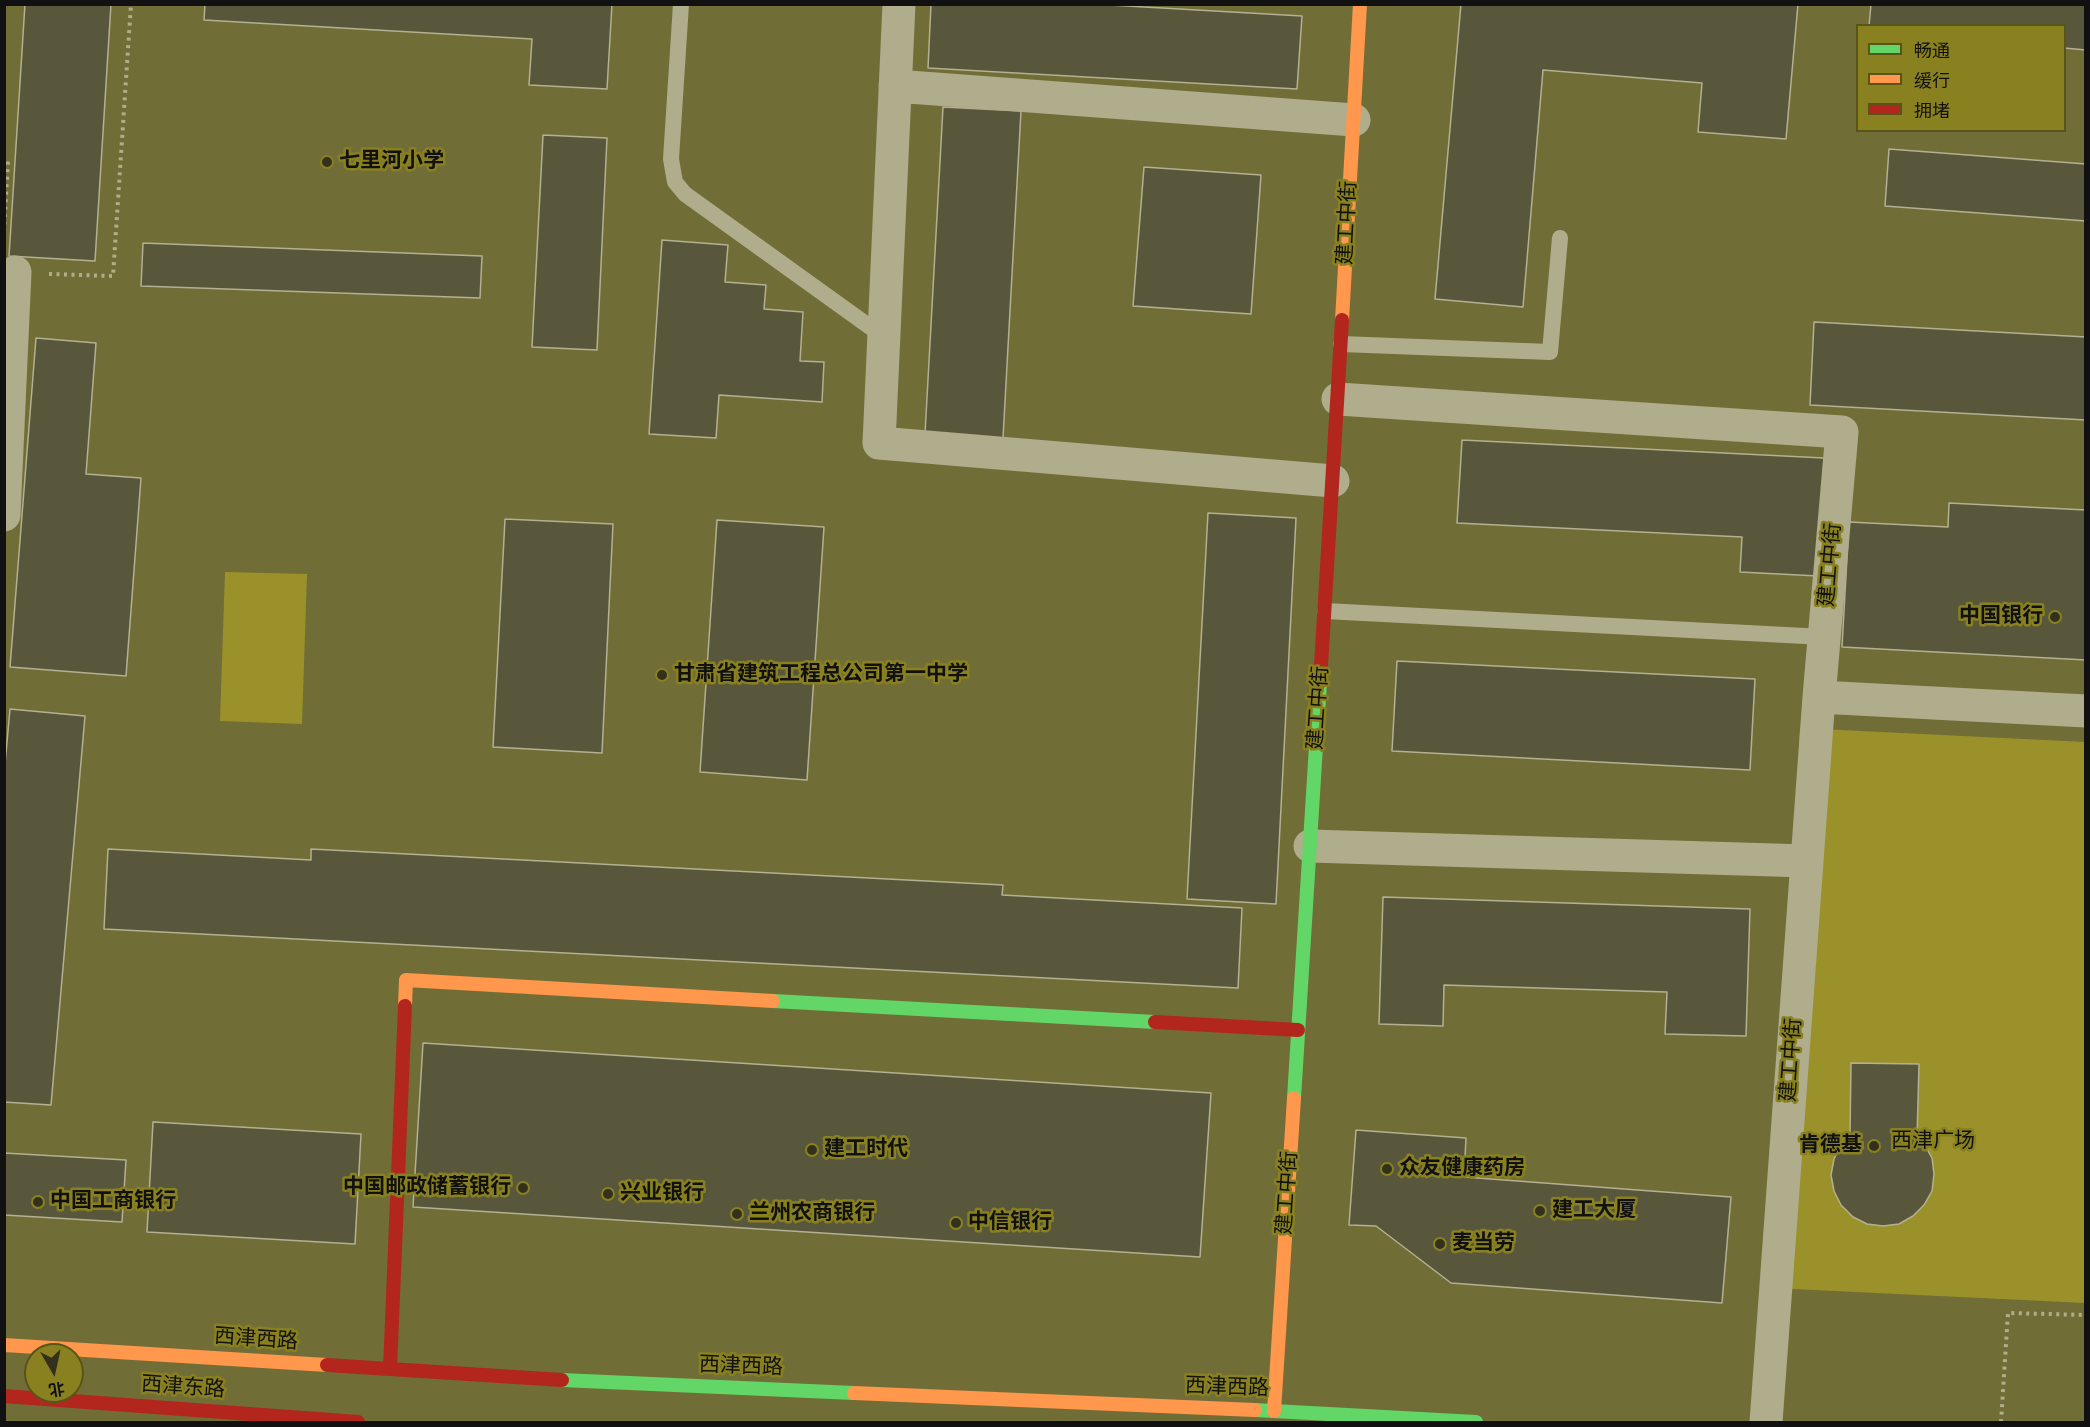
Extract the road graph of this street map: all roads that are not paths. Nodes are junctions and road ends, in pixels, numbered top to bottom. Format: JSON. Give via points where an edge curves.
{"nodes":[{"id":1,"x":681,"y":4,"type":"edge"},
{"id":2,"x":899,"y":4,"type":"edge"},
{"id":3,"x":1360,"y":4,"type":"edge"},
{"id":4,"x":895,"y":86,"type":"junction"},
{"id":5,"x":1354,"y":120,"type":"junction"},
{"id":6,"x":1560,"y":238,"type":"dead end"},
{"id":7,"x":15,"y":272,"type":"road end"},
{"id":8,"x":884,"y":337,"type":"junction"},
{"id":9,"x":1341,"y":344,"type":"junction"},
{"id":10,"x":1338,"y":399,"type":"junction"},
{"id":11,"x":1333,"y":481,"type":"junction"},
{"id":12,"x":4,"y":515,"type":"edge"},
{"id":13,"x":1325,"y":612,"type":"junction"},
{"id":14,"x":1824,"y":637,"type":"junction"},
{"id":15,"x":1819,"y":697,"type":"junction"},
{"id":16,"x":2085,"y":711,"type":"edge"},
{"id":17,"x":1310,"y":846,"type":"junction"},
{"id":18,"x":1807,"y":861,"type":"junction"},
{"id":19,"x":1298,"y":1030,"type":"junction"},
{"id":20,"x":4,"y":1345,"type":"edge"},
{"id":21,"x":390,"y":1369,"type":"junction"},
{"id":22,"x":4,"y":1396,"type":"edge"},
{"id":23,"x":1274,"y":1411,"type":"junction"},
{"id":24,"x":358,"y":1422,"type":"edge"},
{"id":25,"x":1476,"y":1422,"type":"edge"},
{"id":26,"x":1766,"y":1422,"type":"edge"}],
"edges":[{"from":1,"to":8,"type":"lane","via":[[671,159],[675,182],[685,194]]},
{"from":2,"to":4,"type":"street"},
{"from":3,"to":5,"type":"street","name":"建工中街"},
{"from":4,"to":5,"type":"street"},
{"from":4,"to":8,"type":"street"},
{"from":5,"to":9,"type":"street","name":"建工中街"},
{"from":6,"to":9,"type":"lane","via":[[1550,352]]},
{"from":7,"to":12,"type":"street"},
{"from":8,"to":11,"type":"street","via":[[879,443]]},
{"from":9,"to":10,"type":"street","name":"建工中街"},
{"from":10,"to":11,"type":"street","name":"建工中街"},
{"from":10,"to":14,"type":"street","name":"建工中街","via":[[1842,432]]},
{"from":11,"to":13,"type":"street","name":"建工中街"},
{"from":13,"to":14,"type":"lane"},
{"from":13,"to":17,"type":"street","name":"建工中街"},
{"from":14,"to":15,"type":"street","name":"建工中街"},
{"from":15,"to":16,"type":"street"},
{"from":15,"to":18,"type":"street","name":"建工中街"},
{"from":17,"to":18,"type":"street"},
{"from":17,"to":19,"type":"street","name":"建工中街"},
{"from":18,"to":26,"type":"street","name":"建工中街"},
{"from":19,"to":21,"type":"street","via":[[406,980]]},
{"from":19,"to":23,"type":"street","name":"建工中街"},
{"from":20,"to":21,"type":"street","name":"西津西路"},
{"from":21,"to":23,"type":"street","name":"西津西路"},
{"from":22,"to":24,"type":"street","name":"西津东路"},
{"from":23,"to":25,"type":"street","name":"西津西路"}]}
